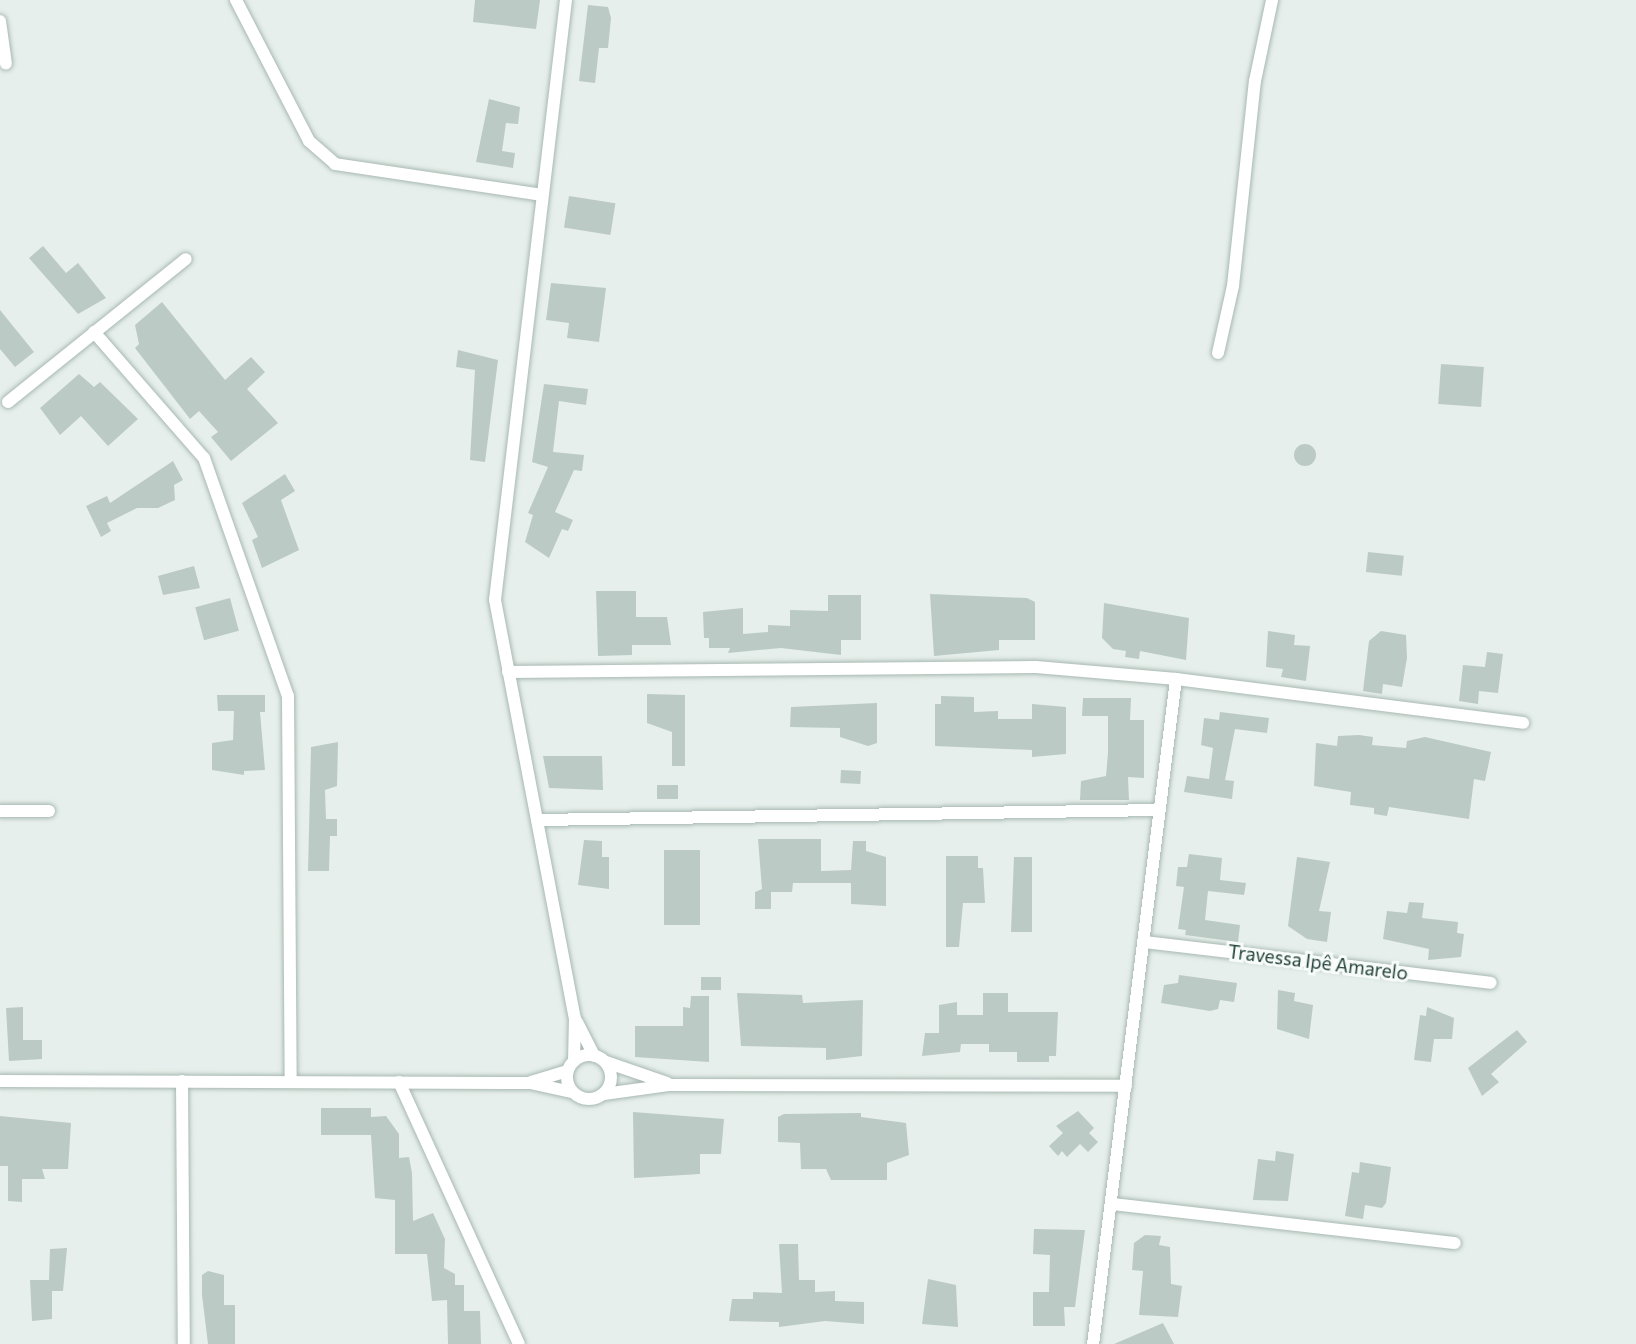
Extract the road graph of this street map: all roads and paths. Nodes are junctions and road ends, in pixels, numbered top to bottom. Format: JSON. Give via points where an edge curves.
{"nodes":[{"id":1,"x":236,"y":0,"type":"edge"},
{"id":2,"x":566,"y":0,"type":"edge"},
{"id":3,"x":1272,"y":0,"type":"edge"},
{"id":4,"x":0,"y":21,"type":"edge"},
{"id":5,"x":6,"y":64,"type":"dead end"},
{"id":6,"x":542,"y":194,"type":"junction"},
{"id":7,"x":186,"y":259,"type":"dead end"},
{"id":8,"x":94,"y":332,"type":"junction"},
{"id":9,"x":1218,"y":353,"type":"dead end"},
{"id":10,"x":8,"y":402,"type":"dead end"},
{"id":11,"x":508,"y":672,"type":"junction"},
{"id":12,"x":1176,"y":679,"type":"junction"},
{"id":13,"x":1522,"y":723,"type":"dead end"},
{"id":14,"x":1159,"y":810,"type":"junction"},
{"id":15,"x":0,"y":811,"type":"edge"},
{"id":16,"x":49,"y":811,"type":"dead end"},
{"id":17,"x":537,"y":820,"type":"junction"},
{"id":18,"x":1144,"y":942,"type":"junction"},
{"id":19,"x":1491,"y":983,"type":"dead end"},
{"id":20,"x":575,"y":1018,"type":"junction"},
{"id":21,"x":600,"y":1059,"type":"junction"},
{"id":22,"x":571,"y":1066,"type":"junction"},
{"id":23,"x":0,"y":1081,"type":"edge"},
{"id":24,"x":182,"y":1081,"type":"junction"},
{"id":25,"x":291,"y":1082,"type":"junction"},
{"id":26,"x":399,"y":1082,"type":"junction"},
{"id":27,"x":530,"y":1083,"type":"junction"},
{"id":28,"x":670,"y":1085,"type":"junction"},
{"id":29,"x":1126,"y":1086,"type":"junction"},
{"id":30,"x":572,"y":1092,"type":"junction"},
{"id":31,"x":604,"y":1094,"type":"junction"},
{"id":32,"x":1112,"y":1203,"type":"junction"},
{"id":33,"x":1455,"y":1243,"type":"dead end"},
{"id":34,"x":184,"y":1344,"type":"edge"},
{"id":35,"x":519,"y":1344,"type":"edge"},
{"id":36,"x":1093,"y":1344,"type":"edge"}],
"edges":[{"from":1,"to":6,"type":"street","via":[[309,141],[335,164]]},
{"from":2,"to":6,"type":"street"},
{"from":3,"to":9,"type":"street","via":[[1255,81],[1233,286]]},
{"from":4,"to":5,"type":"street"},
{"from":6,"to":11,"type":"street","via":[[495,600]]},
{"from":7,"to":8,"type":"street"},
{"from":8,"to":10,"type":"street"},
{"from":8,"to":25,"type":"street","via":[[204,458],[288,696]]},
{"from":11,"to":12,"type":"street","via":[[1035,667]]},
{"from":11,"to":17,"type":"street"},
{"from":12,"to":13,"type":"street"},
{"from":12,"to":14,"type":"street"},
{"from":14,"to":17,"type":"street"},
{"from":14,"to":18,"type":"street"},
{"from":15,"to":16,"type":"street"},
{"from":17,"to":20,"type":"street"},
{"from":18,"to":19,"type":"street","name":"Travessa Ipê Amarelo"},
{"from":18,"to":29,"type":"street"},
{"from":20,"to":21,"type":"street"},
{"from":20,"to":22,"type":"street"},
{"from":21,"to":22,"type":"street"},
{"from":21,"to":28,"type":"street"},
{"from":21,"to":31,"type":"street","via":[[611,1078]]},
{"from":22,"to":27,"type":"street"},
{"from":22,"to":30,"type":"street"},
{"from":23,"to":24,"type":"street"},
{"from":24,"to":25,"type":"street"},
{"from":24,"to":34,"type":"street"},
{"from":25,"to":26,"type":"street"},
{"from":26,"to":27,"type":"street"},
{"from":26,"to":35,"type":"street"},
{"from":27,"to":30,"type":"street"},
{"from":28,"to":29,"type":"street"},
{"from":28,"to":31,"type":"street"},
{"from":29,"to":32,"type":"street"},
{"from":30,"to":31,"type":"street","via":[[588,1100]]},
{"from":32,"to":33,"type":"street"},
{"from":32,"to":36,"type":"street"}]}
